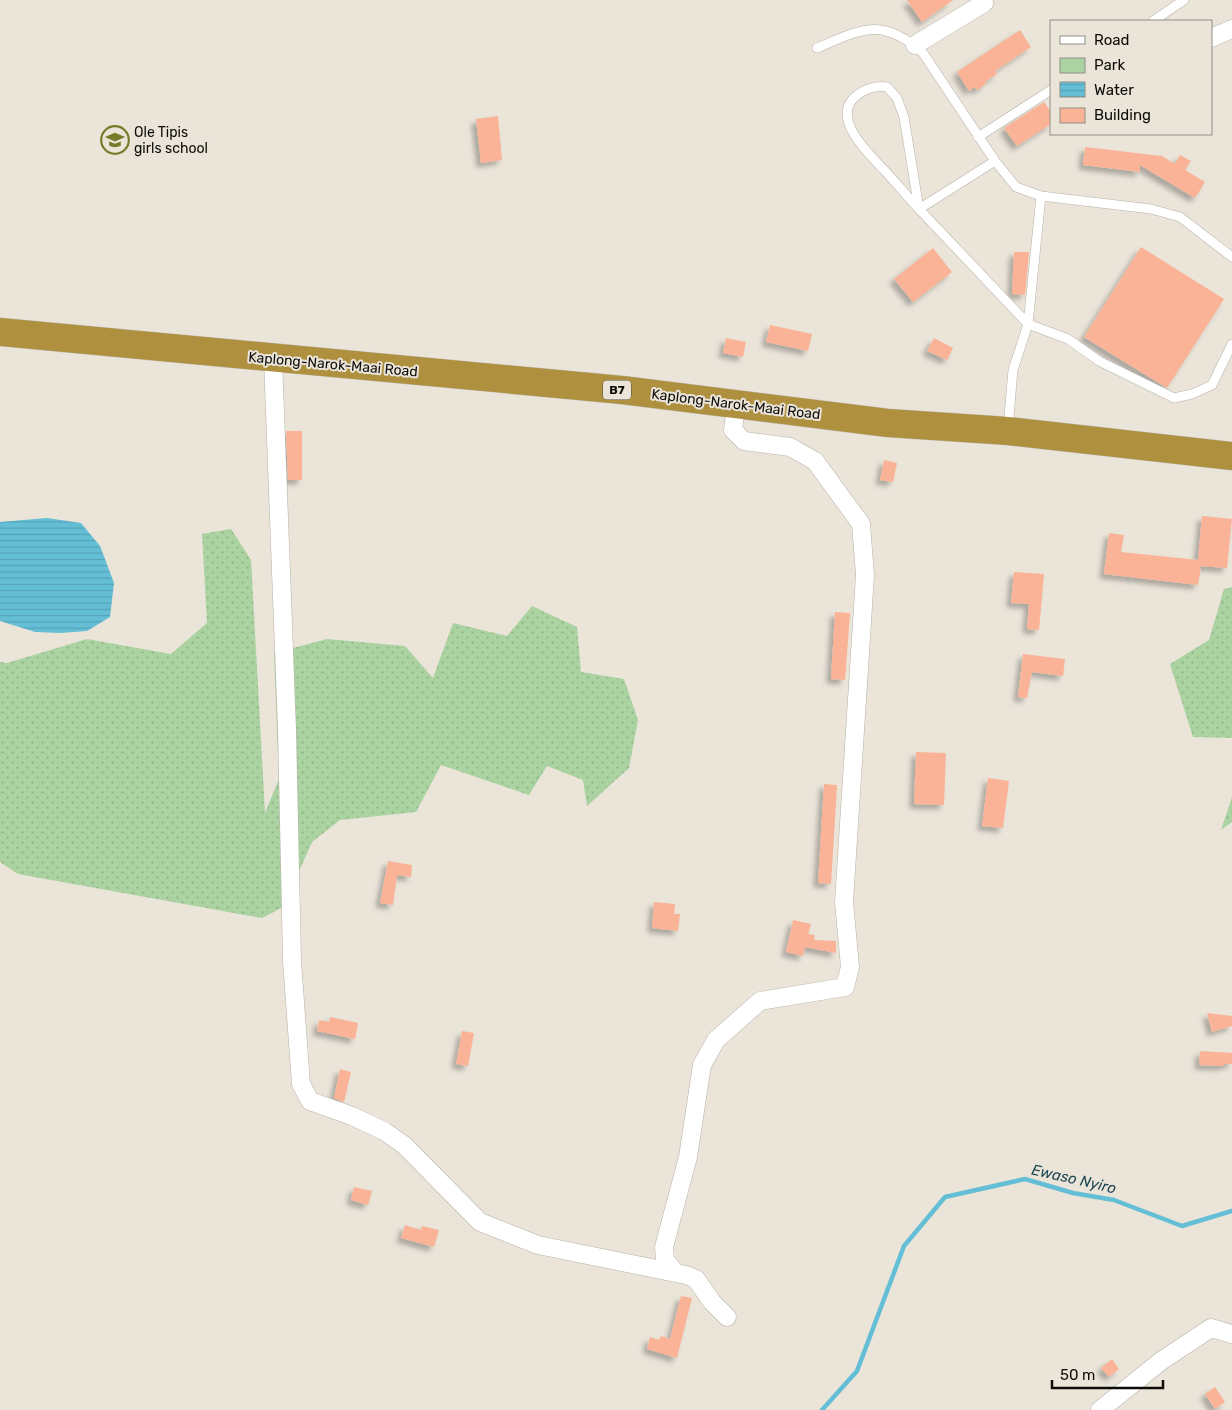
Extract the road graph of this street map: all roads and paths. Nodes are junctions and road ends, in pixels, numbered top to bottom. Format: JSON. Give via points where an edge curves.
{"nodes":[{"id":1,"x":1184,"y":0,"type":"edge"},
{"id":2,"x":984,"y":3,"type":"dead end"},
{"id":3,"x":1154,"y":20,"type":"edge"},
{"id":4,"x":1232,"y":29,"type":"edge"},
{"id":5,"x":1212,"y":38,"type":"edge"},
{"id":6,"x":915,"y":45,"type":"junction"},
{"id":7,"x":817,"y":48,"type":"dead end"},
{"id":8,"x":1050,"y":91,"type":"edge"},
{"id":9,"x":978,"y":137,"type":"junction"},
{"id":10,"x":995,"y":161,"type":"junction"},
{"id":11,"x":1041,"y":196,"type":"junction"},
{"id":12,"x":919,"y":209,"type":"junction"},
{"id":13,"x":1232,"y":257,"type":"edge"},
{"id":14,"x":1028,"y":324,"type":"junction"},
{"id":15,"x":0,"y":332,"type":"edge"},
{"id":16,"x":1232,"y":344,"type":"edge"},
{"id":17,"x":273,"y":359,"type":"junction"},
{"id":18,"x":736,"y":405,"type":"junction"},
{"id":19,"x":1008,"y":431,"type":"junction"},
{"id":20,"x":1232,"y":456,"type":"edge"},
{"id":21,"x":675,"y":1272,"type":"junction"},
{"id":22,"x":727,"y":1317,"type":"dead end"},
{"id":23,"x":1232,"y":1334,"type":"edge"},
{"id":24,"x":1100,"y":1410,"type":"edge"}],
"edges":[{"from":1,"to":3,"type":"lane"},
{"from":2,"to":6,"type":"street"},
{"from":4,"to":5,"type":"street"},
{"from":6,"to":7,"type":"lane","via":[[891,30],[870,29]]},
{"from":6,"to":9,"type":"lane"},
{"from":8,"to":9,"type":"lane"},
{"from":9,"to":10,"type":"lane"},
{"from":10,"to":11,"type":"lane","via":[[1016,187]]},
{"from":10,"to":12,"type":"lane"},
{"from":11,"to":13,"type":"lane","via":[[1151,209],[1180,217]]},
{"from":11,"to":14,"type":"lane"},
{"from":12,"to":12,"type":"lane","via":[[904,118],[897,98],[888,87],[864,90],[851,100],[847,113],[852,132]]},
{"from":12,"to":14,"type":"lane"},
{"from":14,"to":16,"type":"lane","via":[[1068,339],[1099,361],[1174,398],[1212,385]]},
{"from":14,"to":19,"type":"lane","via":[[1013,370]]},
{"from":15,"to":17,"type":"highway","name":"Kaplong-Narok-Maai Road","number":"B7"},
{"from":17,"to":18,"type":"highway","name":"Kaplong-Narok-Maai Road","number":"B7","via":[[622,390]]},
{"from":17,"to":21,"type":"street","via":[[292,961],[301,1084],[310,1101],[352,1116],[404,1145],[480,1222],[538,1245]]},
{"from":18,"to":19,"type":"highway","name":"Kaplong-Narok-Maai Road","number":"B7","via":[[888,423]]},
{"from":18,"to":21,"type":"street","via":[[733,430],[744,441],[790,448],[815,462],[861,524],[866,575],[844,902],[850,967],[845,987],[760,1001],[716,1040],[702,1065],[688,1156],[664,1247],[665,1260]]},
{"from":19,"to":20,"type":"highway","name":"Kaplong-Narok-Maai Road","number":"B7"},
{"from":21,"to":22,"type":"street","via":[[696,1279]]},
{"from":23,"to":24,"type":"street","via":[[1211,1328],[1161,1361]]}]}
